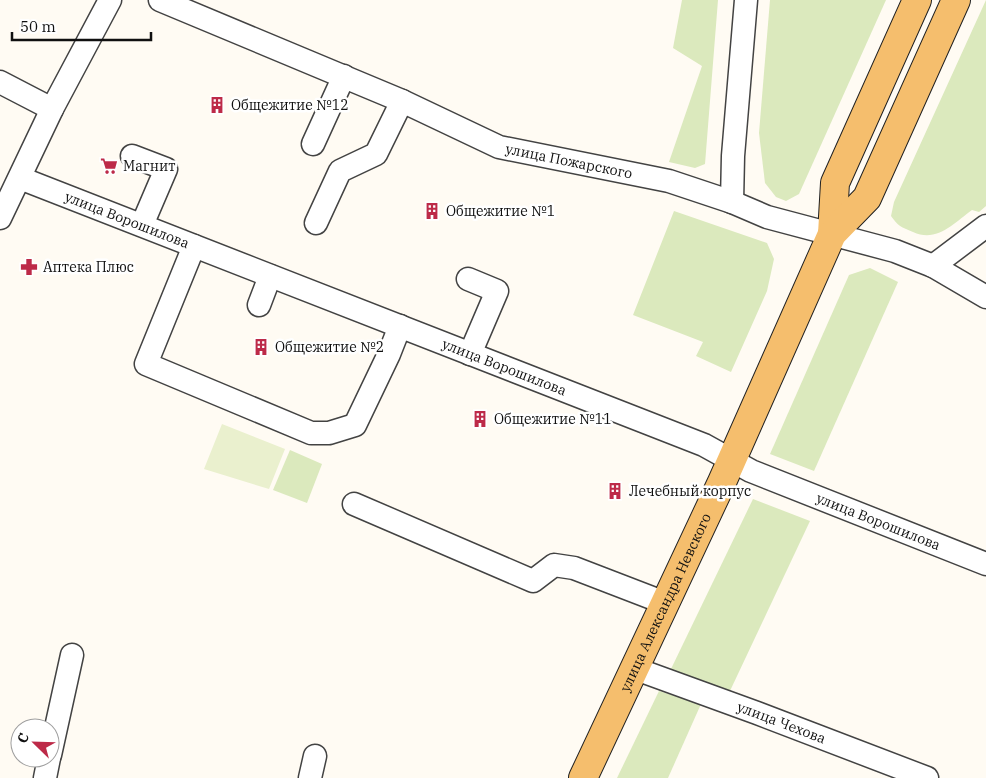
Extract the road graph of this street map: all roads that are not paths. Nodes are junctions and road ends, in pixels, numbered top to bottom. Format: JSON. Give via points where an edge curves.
{"nodes":[{"id":1,"x":110,"y":0,"type":"edge"},
{"id":2,"x":160,"y":0,"type":"edge"},
{"id":3,"x":746,"y":0,"type":"edge"},
{"id":4,"x":917,"y":0,"type":"edge"},
{"id":5,"x":956,"y":0,"type":"edge"},
{"id":6,"x":344,"y":76,"type":"junction"},
{"id":7,"x":0,"y":82,"type":"edge"},
{"id":8,"x":402,"y":101,"type":"junction"},
{"id":9,"x":52,"y":109,"type":"junction"},
{"id":10,"x":313,"y":144,"type":"dead end"},
{"id":11,"x":132,"y":156,"type":"dead end"},
{"id":12,"x":20,"y":178,"type":"junction"},
{"id":13,"x":732,"y":202,"type":"junction"},
{"id":14,"x":0,"y":218,"type":"edge"},
{"id":15,"x":316,"y":223,"type":"dead end"},
{"id":16,"x":142,"y":226,"type":"junction"},
{"id":17,"x":986,"y":226,"type":"edge"},
{"id":18,"x":832,"y":234,"type":"junction"},
{"id":19,"x":194,"y":246,"type":"junction"},
{"id":20,"x":933,"y":266,"type":"junction"},
{"id":21,"x":270,"y":276,"type":"junction"},
{"id":22,"x":468,"y":279,"type":"dead end"},
{"id":23,"x":986,"y":297,"type":"edge"},
{"id":24,"x":259,"y":304,"type":"dead end"},
{"id":25,"x":400,"y":326,"type":"junction"},
{"id":26,"x":470,"y":354,"type":"junction"},
{"id":27,"x":732,"y":460,"type":"junction"},
{"id":28,"x":354,"y":504,"type":"dead end"},
{"id":29,"x":986,"y":564,"type":"edge"},
{"id":30,"x":666,"y":603,"type":"junction"},
{"id":31,"x":72,"y":655,"type":"dead end"},
{"id":32,"x":636,"y":669,"type":"junction"},
{"id":33,"x":58,"y":718,"type":"edge"},
{"id":34,"x":315,"y":756,"type":"dead end"},
{"id":35,"x":310,"y":778,"type":"edge"},
{"id":36,"x":583,"y":778,"type":"edge"},
{"id":37,"x":927,"y":778,"type":"edge"}],
"edges":[{"from":1,"to":9,"type":"street"},
{"from":2,"to":6,"type":"street","name":"улица Пожарского"},
{"from":3,"to":13,"type":"street"},
{"from":4,"to":18,"type":"main road","via":[[835,183]]},
{"from":5,"to":18,"type":"main road","via":[[867,198]]},
{"from":6,"to":8,"type":"street","name":"улица Пожарского"},
{"from":6,"to":10,"type":"street"},
{"from":7,"to":9,"type":"street"},
{"from":8,"to":13,"type":"street","name":"улица Пожарского","via":[[499,148],[669,181]]},
{"from":8,"to":15,"type":"street","via":[[376,154],[340,171]]},
{"from":9,"to":12,"type":"street"},
{"from":11,"to":16,"type":"street","via":[[166,169]]},
{"from":12,"to":14,"type":"street"},
{"from":12,"to":16,"type":"street","name":"улица Ворошилова"},
{"from":13,"to":18,"type":"street","name":"улица Пожарского","via":[[767,217]]},
{"from":16,"to":19,"type":"street","name":"улица Ворошилова"},
{"from":17,"to":20,"type":"street"},
{"from":18,"to":20,"type":"street","name":"улица Пожарского","via":[[895,251]]},
{"from":18,"to":27,"type":"main road","name":"улица Александра Невского"},
{"from":19,"to":21,"type":"street","name":"улица Ворошилова"},
{"from":19,"to":25,"type":"street","via":[[146,364],[311,433],[329,433],[355,425]]},
{"from":20,"to":23,"type":"street","name":"улица Пожарского"},
{"from":21,"to":24,"type":"street"},
{"from":21,"to":25,"type":"street","name":"улица Ворошилова"},
{"from":22,"to":26,"type":"street","via":[[497,291]]},
{"from":25,"to":26,"type":"street","name":"улица Ворошилова"},
{"from":26,"to":27,"type":"street","name":"улица Ворошилова"},
{"from":27,"to":29,"type":"street","name":"улица Ворошилова","via":[[750,471]]},
{"from":27,"to":30,"type":"main road","name":"улица Александра Невского"},
{"from":28,"to":30,"type":"street","via":[[533,581],[554,565],[574,568]]},
{"from":30,"to":32,"type":"main road","name":"улица Александра Невского"},
{"from":31,"to":33,"type":"street"},
{"from":32,"to":36,"type":"main road","name":"улица Александра Невского"},
{"from":32,"to":37,"type":"street","name":"улица Чехова"},
{"from":34,"to":35,"type":"street"}]}
